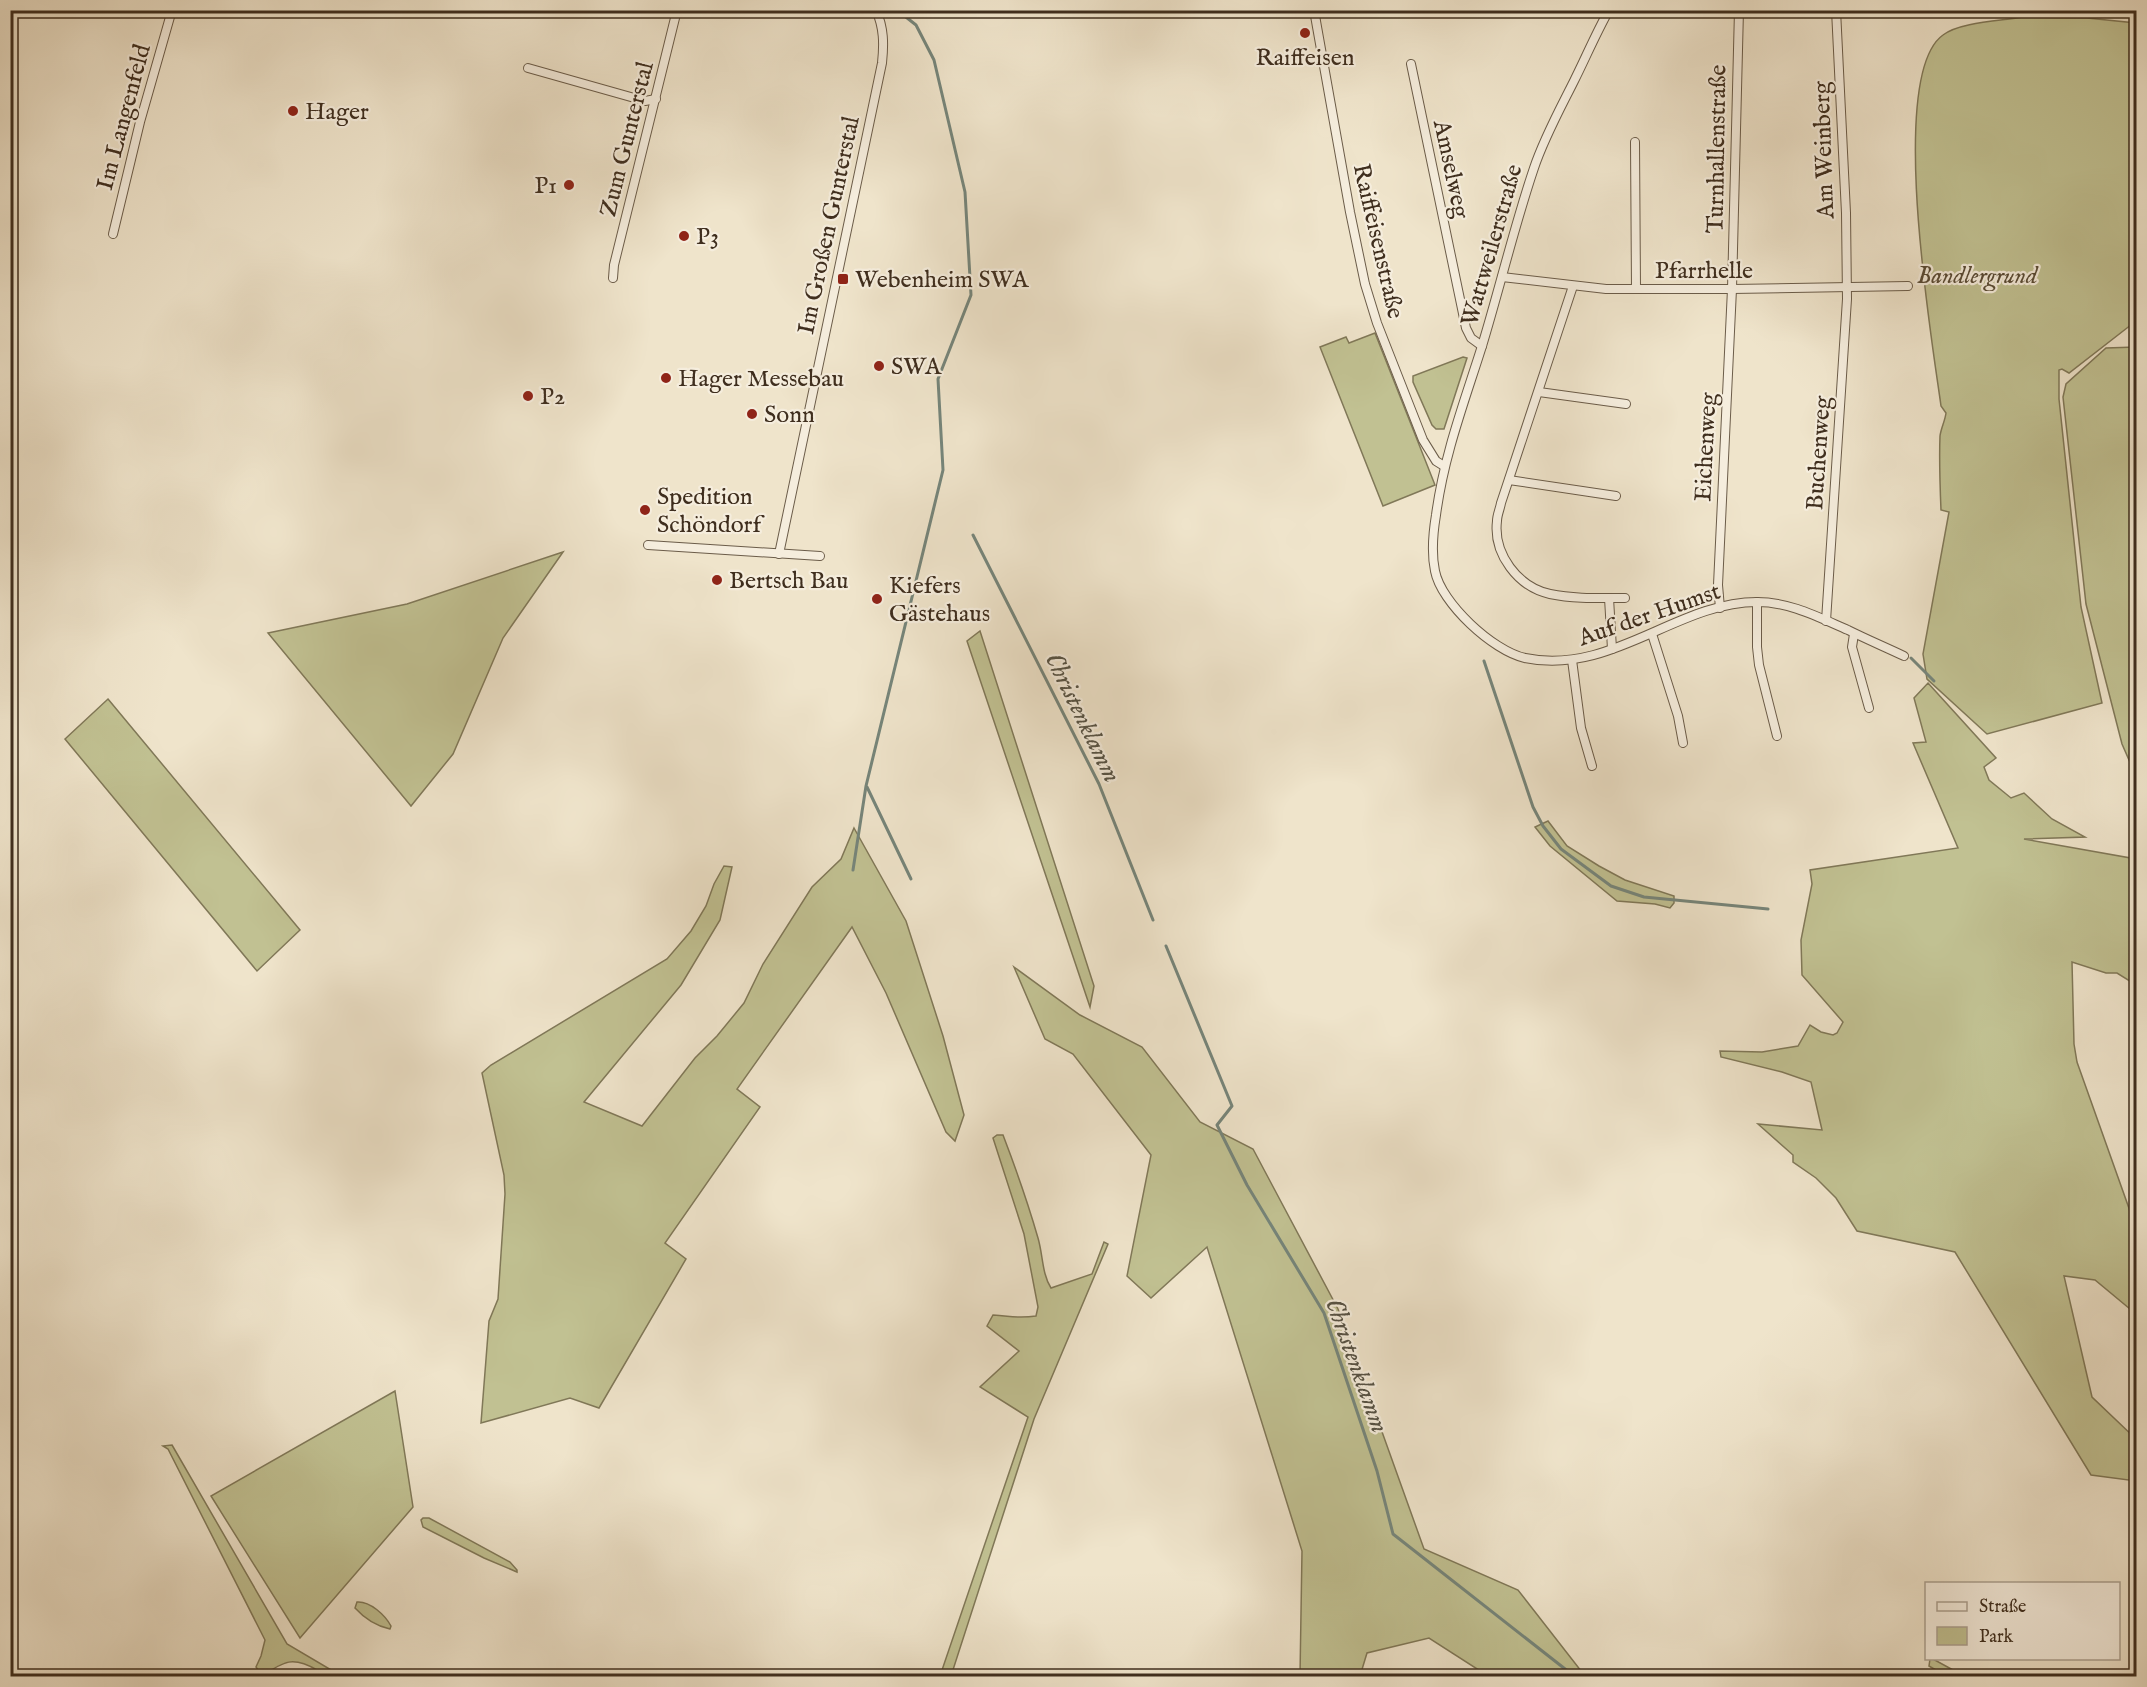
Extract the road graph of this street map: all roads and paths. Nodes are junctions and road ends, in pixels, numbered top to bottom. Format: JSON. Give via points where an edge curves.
{"nodes":[{"id":1,"x":172,"y":10,"type":"edge"},
{"id":2,"x":677,"y":10,"type":"edge"},
{"id":3,"x":876,"y":10,"type":"edge"},
{"id":4,"x":1314,"y":10,"type":"edge"},
{"id":5,"x":1610,"y":10,"type":"edge"},
{"id":6,"x":1739,"y":10,"type":"edge"},
{"id":7,"x":1836,"y":10,"type":"edge"},
{"id":8,"x":1411,"y":64,"type":"dead end"},
{"id":9,"x":528,"y":68,"type":"dead end"},
{"id":10,"x":656,"y":99,"type":"junction"},
{"id":11,"x":1635,"y":142,"type":"dead end"},
{"id":12,"x":113,"y":234,"type":"dead end"},
{"id":13,"x":1502,"y":277,"type":"junction"},
{"id":14,"x":613,"y":278,"type":"dead end"},
{"id":15,"x":1573,"y":286,"type":"junction"},
{"id":16,"x":1908,"y":286,"type":"dead end"},
{"id":17,"x":1847,"y":288,"type":"junction"},
{"id":18,"x":1732,"y":289,"type":"junction"},
{"id":19,"x":1636,"y":290,"type":"junction"},
{"id":20,"x":1482,"y":346,"type":"junction"},
{"id":21,"x":1539,"y":392,"type":"junction"},
{"id":22,"x":1626,"y":404,"type":"dead end"},
{"id":23,"x":1444,"y":466,"type":"junction"},
{"id":24,"x":1509,"y":480,"type":"junction"},
{"id":25,"x":1616,"y":496,"type":"dead end"},
{"id":26,"x":1438,"y":501,"type":"joint"},
{"id":27,"x":648,"y":545,"type":"dead end"},
{"id":28,"x":778,"y":554,"type":"junction"},
{"id":29,"x":820,"y":556,"type":"dead end"},
{"id":30,"x":1609,"y":598,"type":"junction"},
{"id":31,"x":1625,"y":598,"type":"dead end"},
{"id":32,"x":1757,"y":602,"type":"junction"},
{"id":33,"x":1720,"y":608,"type":"junction"},
{"id":34,"x":1826,"y":621,"type":"junction"},
{"id":35,"x":1652,"y":634,"type":"junction"},
{"id":36,"x":1854,"y":634,"type":"junction"},
{"id":37,"x":1612,"y":649,"type":"junction"},
{"id":38,"x":1904,"y":656,"type":"dead end"},
{"id":39,"x":1572,"y":660,"type":"junction"},
{"id":40,"x":1869,"y":708,"type":"dead end"},
{"id":41,"x":1777,"y":736,"type":"dead end"},
{"id":42,"x":1683,"y":743,"type":"dead end"},
{"id":43,"x":1592,"y":766,"type":"dead end"}],
"edges":[{"from":1,"to":12,"type":"street","name":"Im Langenfeld"},
{"from":2,"to":10,"type":"street","name":"Zum Gunterstal"},
{"from":3,"to":28,"type":"street","name":"Im Großen Gunterstal","via":[[884,44],[882,63]]},
{"from":4,"to":23,"type":"street","name":"Raiffeisenstraße","via":[[1365,284],[1423,440],[1436,461]]},
{"from":5,"to":13,"type":"street","name":"Wattweilerstraße","via":[[1534,166]]},
{"from":6,"to":18,"type":"street","name":"Turnhallenstraße"},
{"from":7,"to":17,"type":"street","name":"Am Weinberg"},
{"from":8,"to":20,"type":"street","name":"Amselweg","via":[[1466,328]]},
{"from":9,"to":10,"type":"street","via":[[645,100]]},
{"from":10,"to":14,"type":"street","name":"Zum Gunterstal"},
{"from":11,"to":19,"type":"street"},
{"from":13,"to":15,"type":"street","name":"Pfarrhelle"},
{"from":13,"to":20,"type":"street","name":"Wattweilerstraße"},
{"from":15,"to":19,"type":"street","name":"Pfarrhelle"},
{"from":15,"to":21,"type":"street"},
{"from":16,"to":17,"type":"street","name":"Pfarrhelle"},
{"from":17,"to":18,"type":"street","name":"Pfarrhelle"},
{"from":17,"to":34,"type":"street","name":"Buchenweg"},
{"from":18,"to":19,"type":"street","name":"Pfarrhelle"},
{"from":18,"to":33,"type":"street","name":"Eichenweg"},
{"from":20,"to":23,"type":"street","name":"Wattweilerstraße"},
{"from":21,"to":22,"type":"street"},
{"from":21,"to":24,"type":"street"},
{"from":23,"to":26,"type":"street","name":"Wattweilerstraße"},
{"from":24,"to":25,"type":"street"},
{"from":24,"to":30,"type":"street","via":[[1497,534],[1500,549],[1517,576],[1547,594]]},
{"from":26,"to":39,"type":"street","name":"Auf der Humst","via":[[1435,572],[1441,589],[1457,610],[1493,643],[1512,653],[1524,658]]},
{"from":27,"to":28,"type":"street"},
{"from":28,"to":29,"type":"street"},
{"from":30,"to":31,"type":"street"},
{"from":30,"to":37,"type":"street"},
{"from":32,"to":33,"type":"street","name":"Auf der Humst"},
{"from":32,"to":34,"type":"street","name":"Auf der Humst","via":[[1789,606]]},
{"from":32,"to":41,"type":"street","via":[[1760,665]]},
{"from":33,"to":35,"type":"street","name":"Auf der Humst"},
{"from":34,"to":36,"type":"street","name":"Auf der Humst"},
{"from":35,"to":37,"type":"street","name":"Auf der Humst"},
{"from":35,"to":42,"type":"street"},
{"from":36,"to":38,"type":"street","name":"Auf der Humst"},
{"from":36,"to":40,"type":"street","via":[[1852,647]]},
{"from":37,"to":39,"type":"street","name":"Auf der Humst"},
{"from":39,"to":43,"type":"street","via":[[1580,719]]}]}
